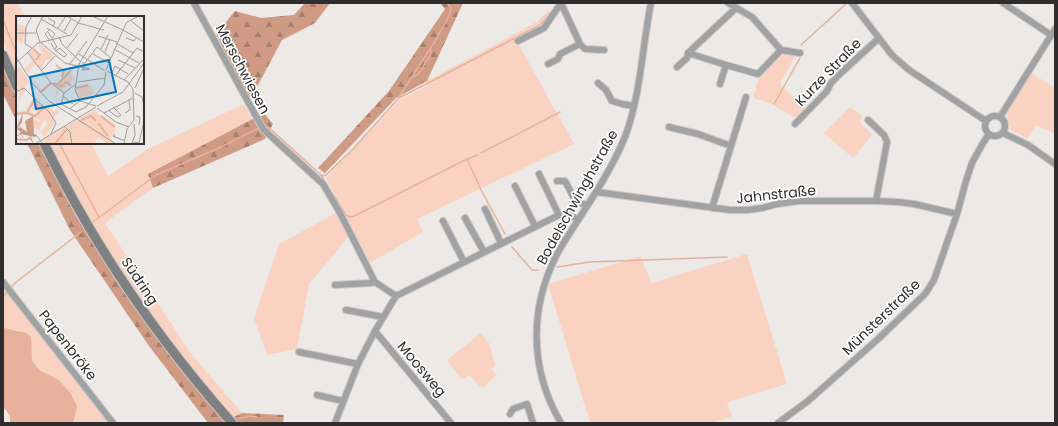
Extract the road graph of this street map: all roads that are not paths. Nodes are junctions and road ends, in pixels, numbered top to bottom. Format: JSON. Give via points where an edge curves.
{"nodes":[{"id":1,"x":194,"y":3,"type":"edge"},
{"id":2,"x":561,"y":3,"type":"edge"},
{"id":3,"x":651,"y":3,"type":"edge"},
{"id":4,"x":728,"y":3,"type":"edge"},
{"id":5,"x":852,"y":3,"type":"edge"},
{"id":6,"x":1003,"y":3,"type":"edge"},
{"id":7,"x":736,"y":8,"type":"junction"},
{"id":8,"x":1055,"y":28,"type":"edge"},
{"id":9,"x":1051,"y":35,"type":"junction"},
{"id":10,"x":879,"y":38,"type":"junction"},
{"id":11,"x":518,"y":41,"type":"dead end"},
{"id":12,"x":580,"y":44,"type":"junction"},
{"id":13,"x":604,"y":50,"type":"dead end"},
{"id":14,"x":781,"y":50,"type":"junction"},
{"id":15,"x":688,"y":53,"type":"junction"},
{"id":16,"x":800,"y":53,"type":"dead end"},
{"id":17,"x":3,"y":55,"type":"edge"},
{"id":18,"x":548,"y":64,"type":"dead end"},
{"id":19,"x":726,"y":65,"type":"junction"},
{"id":20,"x":677,"y":67,"type":"dead end"},
{"id":21,"x":598,"y":83,"type":"dead end"},
{"id":22,"x":720,"y":84,"type":"dead end"},
{"id":23,"x":16,"y":85,"type":"edge"},
{"id":24,"x":746,"y":97,"type":"dead end"},
{"id":25,"x":634,"y":106,"type":"junction"},
{"id":26,"x":1000,"y":117,"type":"junction"},
{"id":27,"x":868,"y":120,"type":"dead end"},
{"id":28,"x":986,"y":121,"type":"junction"},
{"id":29,"x":795,"y":124,"type":"dead end"},
{"id":30,"x":669,"y":128,"type":"dead end"},
{"id":31,"x":1003,"y":133,"type":"junction"},
{"id":32,"x":989,"y":134,"type":"junction"},
{"id":33,"x":44,"y":144,"type":"edge"},
{"id":34,"x":731,"y":146,"type":"junction"},
{"id":35,"x":1055,"y":164,"type":"edge"},
{"id":36,"x":539,"y":174,"type":"dead end"},
{"id":37,"x":557,"y":181,"type":"dead end"},
{"id":38,"x":515,"y":186,"type":"dead end"},
{"id":39,"x":596,"y":192,"type":"junction"},
{"id":40,"x":876,"y":201,"type":"junction"},
{"id":41,"x":587,"y":205,"type":"junction"},
{"id":42,"x":485,"y":208,"type":"dead end"},
{"id":43,"x":712,"y":208,"type":"junction"},
{"id":44,"x":957,"y":214,"type":"junction"},
{"id":45,"x":559,"y":215,"type":"junction"},
{"id":46,"x":465,"y":218,"type":"dead end"},
{"id":47,"x":578,"y":220,"type":"junction"},
{"id":48,"x":444,"y":221,"type":"dead end"},
{"id":49,"x":536,"y":226,"type":"junction"},
{"id":50,"x":501,"y":243,"type":"junction"},
{"id":51,"x":484,"y":252,"type":"junction"},
{"id":52,"x":464,"y":262,"type":"junction"},
{"id":53,"x":375,"y":282,"type":"junction"},
{"id":54,"x":334,"y":285,"type":"dead end"},
{"id":55,"x":7,"y":287,"type":"edge"},
{"id":56,"x":396,"y":296,"type":"junction"},
{"id":57,"x":346,"y":310,"type":"dead end"},
{"id":58,"x":383,"y":317,"type":"junction"},
{"id":59,"x":375,"y":331,"type":"junction"},
{"id":60,"x":299,"y":352,"type":"dead end"},
{"id":61,"x":358,"y":364,"type":"junction"},
{"id":62,"x":317,"y":395,"type":"dead end"},
{"id":63,"x":343,"y":401,"type":"junction"},
{"id":64,"x":510,"y":414,"type":"dead end"},
{"id":65,"x":113,"y":423,"type":"edge"},
{"id":66,"x":232,"y":423,"type":"edge"},
{"id":67,"x":334,"y":423,"type":"edge"},
{"id":68,"x":451,"y":423,"type":"edge"},
{"id":69,"x":533,"y":423,"type":"edge"},
{"id":70,"x":561,"y":423,"type":"edge"},
{"id":71,"x":778,"y":423,"type":"edge"}],
"edges":[{"from":1,"to":53,"type":"street","name":"Merschwiesen","via":[[261,127],[323,184]]},
{"from":2,"to":11,"type":"street","via":[[544,28]]},
{"from":2,"to":12,"type":"street"},
{"from":3,"to":25,"type":"street","name":"Bodelschwinghstraße"},
{"from":4,"to":7,"type":"street"},
{"from":5,"to":10,"type":"street"},
{"from":6,"to":9,"type":"street"},
{"from":7,"to":14,"type":"street","via":[[752,17]]},
{"from":7,"to":15,"type":"street"},
{"from":8,"to":9,"type":"street"},
{"from":9,"to":26,"type":"street"},
{"from":10,"to":28,"type":"street","via":[[892,55],[909,70]]},
{"from":10,"to":29,"type":"street","name":"Kurze Straße","via":[[841,72],[827,91]]},
{"from":12,"to":13,"type":"street","via":[[585,48]]},
{"from":12,"to":18,"type":"street","via":[[560,54],[558,59]]},
{"from":14,"to":16,"type":"street"},
{"from":14,"to":19,"type":"street","via":[[758,74]]},
{"from":15,"to":19,"type":"street"},
{"from":15,"to":20,"type":"street","via":[[687,58]]},
{"from":17,"to":23,"type":"main road"},
{"from":19,"to":22,"type":"street"},
{"from":21,"to":25,"type":"street","via":[[612,100]]},
{"from":24,"to":34,"type":"street"},
{"from":25,"to":39,"type":"street","name":"Bodelschwinghstraße","via":[[624,137]]},
{"from":26,"to":28,"type":"street","via":[[992,116]]},
{"from":26,"to":31,"type":"street","via":[[1005,124]]},
{"from":27,"to":40,"type":"street","via":[[884,135],[887,142]]},
{"from":28,"to":32,"type":"street","via":[[985,128]]},
{"from":30,"to":34,"type":"street","via":[[698,134]]},
{"from":31,"to":32,"type":"street","via":[[996,136]]},
{"from":31,"to":35,"type":"street","via":[[1028,145]]},
{"from":32,"to":44,"type":"street","name":"Münsterstraße","via":[[972,163]]},
{"from":33,"to":66,"type":"main road","name":"Südring","via":[[86,224],[142,309],[176,356]]},
{"from":34,"to":43,"type":"street"},
{"from":36,"to":45,"type":"street"},
{"from":37,"to":41,"type":"street","via":[[565,180],[576,202]]},
{"from":38,"to":49,"type":"street"},
{"from":39,"to":41,"type":"street","name":"Bodelschwinghstraße"},
{"from":39,"to":43,"type":"street","name":"Jahnstraße"},
{"from":40,"to":43,"type":"street","name":"Jahnstraße","via":[[799,201],[747,210]]},
{"from":40,"to":44,"type":"street","name":"Jahnstraße","via":[[914,204]]},
{"from":41,"to":47,"type":"street","name":"Bodelschwinghstraße"},
{"from":42,"to":50,"type":"street"},
{"from":44,"to":71,"type":"street","name":"Münsterstraße","via":[[934,280],[925,294],[808,401]]},
{"from":45,"to":47,"type":"street","via":[[567,213]]},
{"from":45,"to":49,"type":"street"},
{"from":46,"to":51,"type":"street"},
{"from":47,"to":70,"type":"street","name":"Bodelschwinghstraße","via":[[547,277],[536,327],[544,385]]},
{"from":48,"to":52,"type":"street"},
{"from":49,"to":50,"type":"street"},
{"from":50,"to":51,"type":"street"},
{"from":51,"to":52,"type":"street"},
{"from":52,"to":56,"type":"street"},
{"from":53,"to":54,"type":"street"},
{"from":53,"to":56,"type":"street"},
{"from":55,"to":65,"type":"street","name":"Papenbröke"},
{"from":56,"to":58,"type":"street"},
{"from":57,"to":58,"type":"street"},
{"from":58,"to":59,"type":"street"},
{"from":59,"to":61,"type":"street"},
{"from":59,"to":68,"type":"street","name":"Moosweg"},
{"from":60,"to":61,"type":"street"},
{"from":61,"to":63,"type":"street"},
{"from":62,"to":63,"type":"street"},
{"from":63,"to":67,"type":"street"},
{"from":64,"to":69,"type":"street","via":[[512,409],[527,404]]}]}
